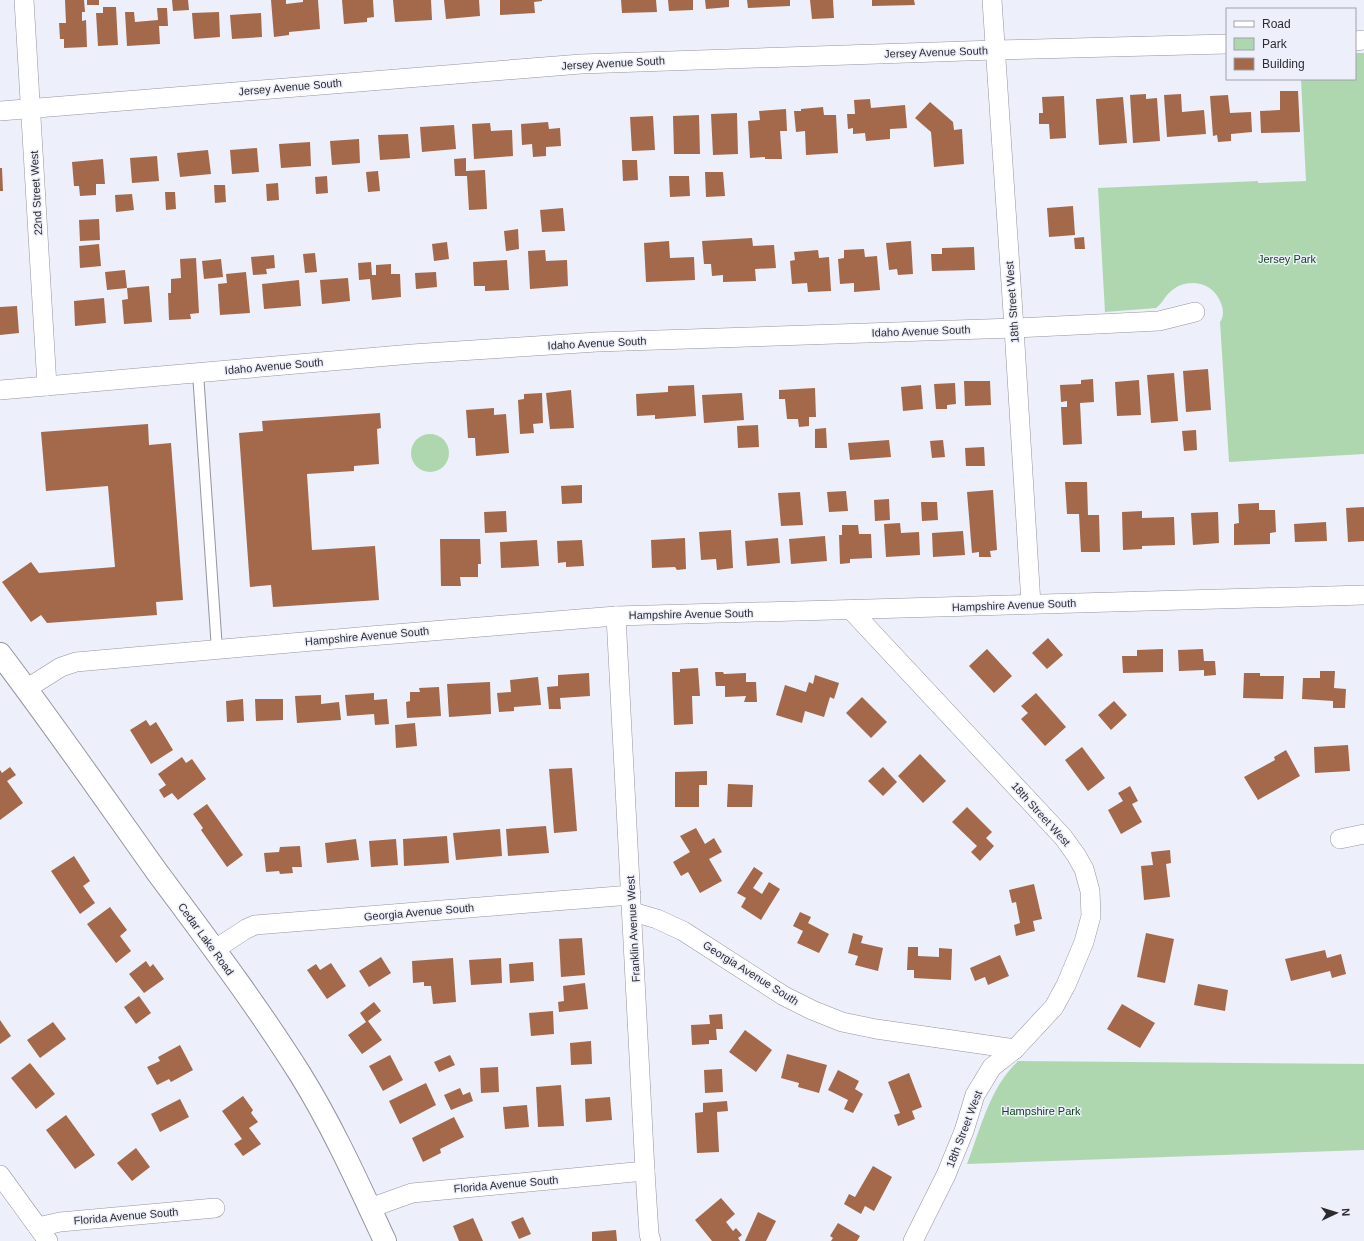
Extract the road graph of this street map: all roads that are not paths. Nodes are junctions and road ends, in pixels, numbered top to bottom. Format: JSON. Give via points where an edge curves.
{"nodes":[{"id":1,"x":24,"y":0,"type":"edge"},
{"id":2,"x":992,"y":0,"type":"edge"},
{"id":3,"x":1226,"y":44,"type":"edge"},
{"id":4,"x":995,"y":50,"type":"junction"},
{"id":5,"x":31,"y":109,"type":"junction"},
{"id":6,"x":0,"y":111,"type":"edge"},
{"id":7,"x":1195,"y":312,"type":"dead end"},
{"id":8,"x":1014,"y":328,"type":"junction"},
{"id":9,"x":198,"y":373,"type":"junction"},
{"id":10,"x":47,"y":386,"type":"junction"},
{"id":11,"x":0,"y":390,"type":"edge"},
{"id":12,"x":1364,"y":595,"type":"edge"},
{"id":13,"x":1031,"y":604,"type":"junction"},
{"id":14,"x":851,"y":610,"type":"junction"},
{"id":15,"x":616,"y":616,"type":"junction"},
{"id":16,"x":217,"y":650,"type":"junction"},
{"id":17,"x":2,"y":659,"type":"edge"},
{"id":18,"x":26,"y":689,"type":"junction"},
{"id":19,"x":1364,"y":834,"type":"edge"},
{"id":20,"x":1340,"y":839,"type":"dead end"},
{"id":21,"x":632,"y":904,"type":"junction"},
{"id":22,"x":214,"y":950,"type":"junction"},
{"id":23,"x":1015,"y":1049,"type":"junction"},
{"id":24,"x":646,"y":1171,"type":"junction"},
{"id":25,"x":0,"y":1175,"type":"edge"},
{"id":26,"x":215,"y":1208,"type":"dead end"},
{"id":27,"x":370,"y":1208,"type":"junction"},
{"id":28,"x":43,"y":1234,"type":"edge"},
{"id":29,"x":385,"y":1241,"type":"edge"},
{"id":30,"x":651,"y":1241,"type":"edge"},
{"id":31,"x":913,"y":1241,"type":"edge"}],
"edges":[{"from":1,"to":5,"type":"street","name":"22nd Street West"},
{"from":2,"to":4,"type":"street","name":"18th Street West"},
{"from":3,"to":4,"type":"street","name":"Jersey Avenue South"},
{"from":4,"to":5,"type":"street","name":"Jersey Avenue South","via":[[581,64]]},
{"from":4,"to":8,"type":"street","name":"18th Street West"},
{"from":5,"to":6,"type":"street","name":"Jersey Avenue South"},
{"from":5,"to":10,"type":"street","name":"22nd Street West"},
{"from":7,"to":8,"type":"street","name":"Idaho Avenue South","via":[[1159,321]]},
{"from":8,"to":9,"type":"street","name":"Idaho Avenue South","via":[[597,342],[412,354]]},
{"from":8,"to":13,"type":"street","name":"18th Street West"},
{"from":9,"to":10,"type":"street","name":"Idaho Avenue South"},
{"from":9,"to":16,"type":"lane"},
{"from":10,"to":11,"type":"street","name":"Idaho Avenue South"},
{"from":12,"to":13,"type":"street","name":"Hampshire Avenue South"},
{"from":13,"to":14,"type":"street","name":"Hampshire Avenue South"},
{"from":14,"to":15,"type":"street","name":"Hampshire Avenue South"},
{"from":14,"to":23,"type":"street","name":"18th Street West","via":[[1063,837],[1084,870],[1090,891],[1091,916],[1084,942],[1054,1007]]},
{"from":15,"to":16,"type":"street","name":"Hampshire Avenue South"},
{"from":15,"to":21,"type":"street","name":"Franklin Avenue West"},
{"from":16,"to":18,"type":"street","name":"Hampshire Avenue South","via":[[76,662],[61,666]]},
{"from":17,"to":18,"type":"street","name":"Cedar Lake Road"},
{"from":18,"to":22,"type":"street","name":"Cedar Lake Road"},
{"from":19,"to":20,"type":"street"},
{"from":21,"to":22,"type":"street","name":"Georgia Avenue South","via":[[255,925]]},
{"from":21,"to":23,"type":"street","name":"Georgia Avenue South","via":[[683,931],[784,996],[842,1022]]},
{"from":21,"to":24,"type":"street","name":"Franklin Avenue West"},
{"from":22,"to":27,"type":"street","name":"Cedar Lake Road","via":[[300,1075],[324,1116]]},
{"from":23,"to":31,"type":"street","name":"18th Street West","via":[[992,1067],[975,1095],[946,1175]]},
{"from":24,"to":27,"type":"street","name":"Florida Avenue South","via":[[412,1192]]},
{"from":24,"to":30,"type":"street","name":"Franklin Avenue West"},
{"from":25,"to":28,"type":"street"},
{"from":26,"to":28,"type":"street","name":"Florida Avenue South","via":[[60,1222]]},
{"from":27,"to":29,"type":"street","name":"Cedar Lake Road"}]}
